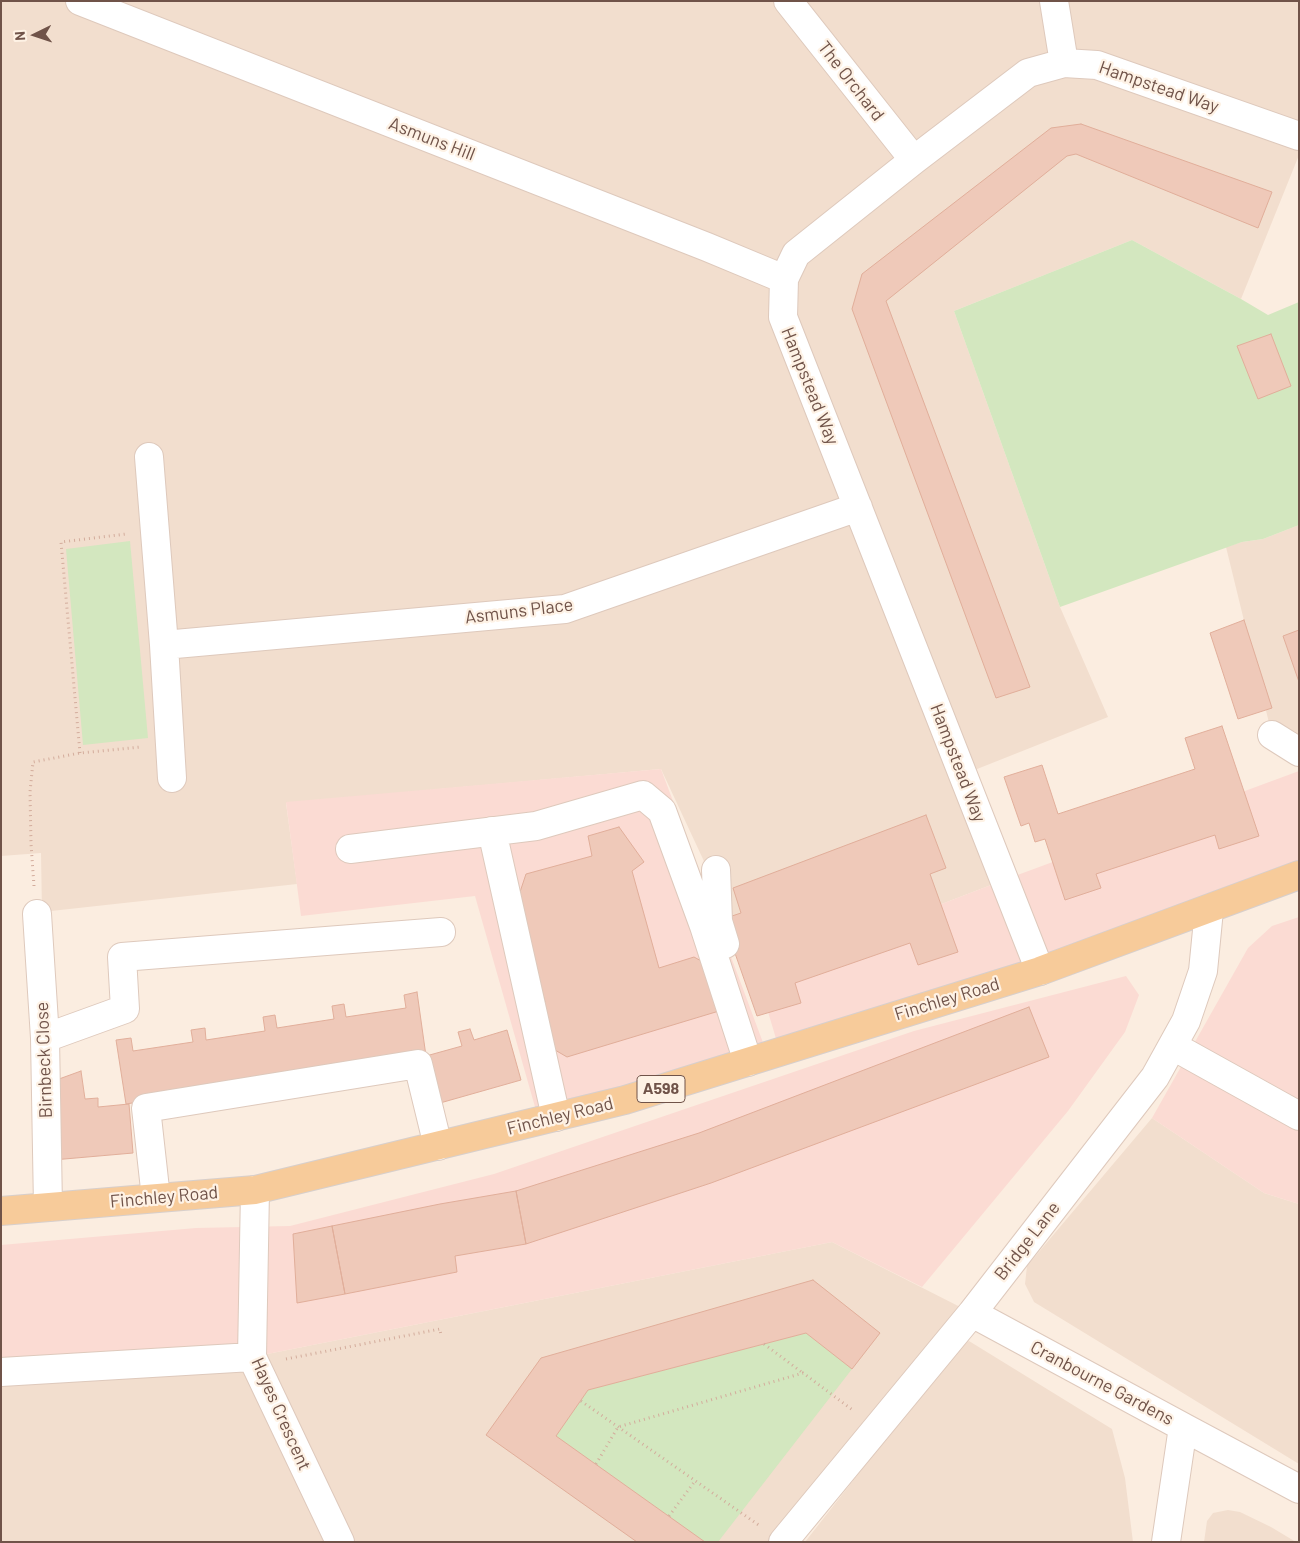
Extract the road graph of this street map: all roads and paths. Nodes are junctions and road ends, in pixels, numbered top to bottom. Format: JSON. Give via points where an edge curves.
{"nodes":[{"id":1,"x":80,"y":1,"type":"edge"},
{"id":2,"x":788,"y":1,"type":"edge"},
{"id":3,"x":1054,"y":1,"type":"edge"},
{"id":4,"x":1064,"y":63,"type":"junction"},
{"id":5,"x":1299,"y":136,"type":"edge"},
{"id":6,"x":914,"y":160,"type":"junction"},
{"id":7,"x":784,"y":279,"type":"junction"},
{"id":8,"x":149,"y":457,"type":"dead end"},
{"id":9,"x":858,"y":506,"type":"junction"},
{"id":10,"x":155,"y":531,"type":"junction"},
{"id":11,"x":164,"y":644,"type":"junction"},
{"id":12,"x":1272,"y":735,"type":"dead end"},
{"id":13,"x":170,"y":745,"type":"junction"},
{"id":14,"x":1299,"y":752,"type":"edge"},
{"id":15,"x":80,"y":753,"type":"junction"},
{"id":16,"x":172,"y":778,"type":"dead end"},
{"id":17,"x":492,"y":831,"type":"junction"},
{"id":18,"x":350,"y":849,"type":"dead end"},
{"id":19,"x":716,"y":870,"type":"dead end"},
{"id":20,"x":1299,"y":875,"type":"edge"},
{"id":21,"x":1209,"y":910,"type":"junction"},
{"id":22,"x":36,"y":914,"type":"joint"},
{"id":23,"x":441,"y":932,"type":"dead end"},
{"id":24,"x":1040,"y":970,"type":"junction"},
{"id":25,"x":45,"y":1038,"type":"junction"},
{"id":26,"x":1172,"y":1046,"type":"junction"},
{"id":27,"x":755,"y":1059,"type":"junction"},
{"id":28,"x":1299,"y":1116,"type":"edge"},
{"id":29,"x":556,"y":1117,"type":"junction"},
{"id":30,"x":438,"y":1146,"type":"junction"},
{"id":31,"x":255,"y":1190,"type":"junction"},
{"id":32,"x":156,"y":1198,"type":"junction"},
{"id":33,"x":48,"y":1207,"type":"junction"},
{"id":34,"x":1,"y":1211,"type":"edge"},
{"id":35,"x":972,"y":1313,"type":"junction"},
{"id":36,"x":441,"y":1336,"type":"dead end"},
{"id":37,"x":764,"y":1344,"type":"dead end"},
{"id":38,"x":254,"y":1361,"type":"junction"},
{"id":39,"x":1,"y":1372,"type":"edge"},
{"id":40,"x":803,"y":1373,"type":"junction"},
{"id":41,"x":581,"y":1401,"type":"dead end"},
{"id":42,"x":618,"y":1427,"type":"junction"},
{"id":43,"x":1183,"y":1427,"type":"junction"},
{"id":44,"x":877,"y":1428,"type":"junction"},
{"id":45,"x":596,"y":1464,"type":"dead end"},
{"id":46,"x":695,"y":1481,"type":"junction"},
{"id":47,"x":1299,"y":1489,"type":"edge"},
{"id":48,"x":669,"y":1516,"type":"dead end"},
{"id":49,"x":775,"y":1536,"type":"edge"},
{"id":50,"x":340,"y":1542,"type":"edge"},
{"id":51,"x":1166,"y":1542,"type":"edge"}],
"edges":[{"from":1,"to":7,"type":"street","name":"Asmuns Hill"},
{"from":2,"to":6,"type":"street","name":"The Orchard"},
{"from":3,"to":4,"type":"street"},
{"from":4,"to":5,"type":"street","name":"Hampstead Way","via":[[1097,65]]},
{"from":4,"to":6,"type":"street","name":"Hampstead Way","via":[[1028,73]]},
{"from":6,"to":7,"type":"street","name":"Hampstead Way","via":[[796,254]]},
{"from":7,"to":9,"type":"street","name":"Hampstead Way","via":[[782,317]]},
{"from":8,"to":10,"type":"street"},
{"from":9,"to":11,"type":"street","name":"Asmuns Place","via":[[565,609]]},
{"from":9,"to":24,"type":"street","name":"Hampstead Way"},
{"from":10,"to":11,"type":"street"},
{"from":10,"to":15,"type":"path","via":[[61,542]]},
{"from":11,"to":13,"type":"street"},
{"from":12,"to":14,"type":"street"},
{"from":13,"to":15,"type":"path"},
{"from":13,"to":16,"type":"street"},
{"from":15,"to":22,"type":"path","via":[[33,762],[30,792]]},
{"from":17,"to":18,"type":"street"},
{"from":17,"to":27,"type":"street","via":[[536,826],[643,795],[662,811]]},
{"from":17,"to":29,"type":"street"},
{"from":19,"to":27,"type":"street","via":[[718,922]]},
{"from":20,"to":21,"type":"main road","name":"Finchley Road","number":"A598"},
{"from":21,"to":24,"type":"main road","name":"Finchley Road","number":"A598"},
{"from":21,"to":26,"type":"street","name":"Bridge Lane","via":[[1203,971],[1186,1021]]},
{"from":22,"to":25,"type":"street","name":"Birnbeck Close"},
{"from":23,"to":25,"type":"street","via":[[122,957],[125,1009]]},
{"from":24,"to":27,"type":"main road","name":"Finchley Road","number":"A598"},
{"from":25,"to":33,"type":"street","name":"Birnbeck Close"},
{"from":26,"to":28,"type":"street"},
{"from":26,"to":35,"type":"street","name":"Bridge Lane","via":[[1155,1076]]},
{"from":27,"to":29,"type":"main road","name":"Finchley Road","number":"A598","via":[[625,1100]]},
{"from":29,"to":30,"type":"main road","name":"Finchley Road","number":"A598"},
{"from":30,"to":31,"type":"main road","name":"Finchley Road","number":"A598"},
{"from":30,"to":32,"type":"street","via":[[418,1064],[146,1108]]},
{"from":31,"to":32,"type":"main road","name":"Finchley Road","number":"A598"},
{"from":31,"to":38,"type":"street","name":"Hayes Crescent"},
{"from":32,"to":33,"type":"main road","name":"Finchley Road","number":"A598"},
{"from":33,"to":34,"type":"main road","name":"Finchley Road","number":"A598"},
{"from":35,"to":43,"type":"street","name":"Cranbourne Gardens"},
{"from":35,"to":44,"type":"street","name":"Bridge Lane"},
{"from":36,"to":38,"type":"path","via":[[440,1329]]},
{"from":37,"to":40,"type":"path"},
{"from":38,"to":39,"type":"street"},
{"from":38,"to":50,"type":"street","name":"Hayes Crescent"},
{"from":40,"to":42,"type":"path"},
{"from":40,"to":44,"type":"path"},
{"from":41,"to":42,"type":"path"},
{"from":42,"to":45,"type":"path"},
{"from":42,"to":46,"type":"path"},
{"from":43,"to":47,"type":"street"},
{"from":43,"to":51,"type":"street","name":"Cranbourne Gardens"},
{"from":44,"to":49,"type":"street","name":"Bridge Lane"},
{"from":46,"to":48,"type":"path"},
{"from":46,"to":49,"type":"path"}]}
